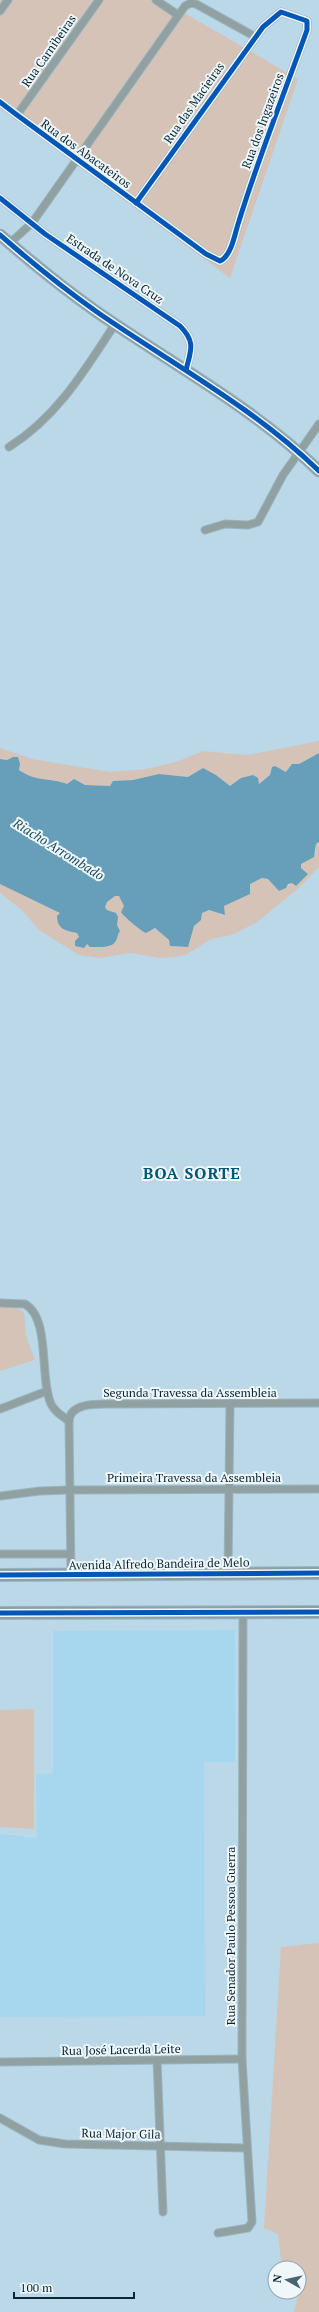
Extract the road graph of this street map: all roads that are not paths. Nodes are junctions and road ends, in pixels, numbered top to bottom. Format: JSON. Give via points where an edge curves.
{"nodes":[{"id":1,"x":8,"y":0,"type":"edge"},
{"id":2,"x":99,"y":0,"type":"edge"},
{"id":3,"x":156,"y":0,"type":"edge"},
{"id":4,"x":0,"y":12,"type":"edge"},
{"id":5,"x":178,"y":15,"type":"junction"},
{"id":6,"x":272,"y":18,"type":"joint"},
{"id":7,"x":254,"y":36,"type":"junction"},
{"id":8,"x":0,"y":102,"type":"edge"},
{"id":9,"x":17,"y":115,"type":"junction"},
{"id":10,"x":77,"y":159,"type":"junction"},
{"id":11,"x":0,"y":198,"type":"edge"},
{"id":12,"x":136,"y":203,"type":"junction"},
{"id":13,"x":32,"y":223,"type":"junction"},
{"id":14,"x":0,"y":234,"type":"edge"},
{"id":15,"x":10,"y":243,"type":"junction"},
{"id":16,"x":220,"y":261,"type":"joint"},
{"id":17,"x":115,"y":324,"type":"junction"},
{"id":18,"x":186,"y":370,"type":"junction"},
{"id":19,"x":319,"y":424,"type":"edge"},
{"id":20,"x":9,"y":447,"type":"dead end"},
{"id":21,"x":299,"y":453,"type":"junction"},
{"id":22,"x":319,"y":470,"type":"edge"},
{"id":23,"x":205,"y":530,"type":"dead end"},
{"id":24,"x":0,"y":1303,"type":"edge"},
{"id":25,"x":47,"y":1391,"type":"junction"},
{"id":26,"x":230,"y":1403,"type":"junction"},
{"id":27,"x":319,"y":1403,"type":"edge"},
{"id":28,"x":0,"y":1409,"type":"edge"},
{"id":29,"x":69,"y":1421,"type":"junction"},
{"id":30,"x":229,"y":1489,"type":"junction"},
{"id":31,"x":319,"y":1489,"type":"edge"},
{"id":32,"x":70,"y":1490,"type":"junction"},
{"id":33,"x":0,"y":1496,"type":"edge"},
{"id":34,"x":0,"y":1554,"type":"edge"},
{"id":35,"x":70,"y":1554,"type":"junction"},
{"id":36,"x":228,"y":1573,"type":"junction"},
{"id":37,"x":319,"y":1573,"type":"edge"},
{"id":38,"x":0,"y":1575,"type":"edge"},
{"id":39,"x":70,"y":1575,"type":"junction"},
{"id":40,"x":319,"y":1612,"type":"edge"},
{"id":41,"x":0,"y":1613,"type":"edge"},
{"id":42,"x":243,"y":1613,"type":"junction"},
{"id":43,"x":242,"y":2059,"type":"junction"},
{"id":44,"x":157,"y":2060,"type":"junction"},
{"id":45,"x":0,"y":2062,"type":"edge"},
{"id":46,"x":0,"y":2118,"type":"edge"},
{"id":47,"x":162,"y":2145,"type":"junction"},
{"id":48,"x":247,"y":2148,"type":"junction"},
{"id":49,"x":163,"y":2212,"type":"dead end"},
{"id":50,"x":218,"y":2233,"type":"dead end"}],
"edges":[{"from":1,"to":4,"type":"street"},
{"from":2,"to":9,"type":"street","name":"Rua Carnibeiras"},
{"from":3,"to":5,"type":"street"},
{"from":5,"to":7,"type":"street","via":[[187,5],[194,4]]},
{"from":5,"to":10,"type":"street"},
{"from":6,"to":7,"type":"street","name":"Rua das Macieiras"},
{"from":6,"to":16,"type":"street","name":"Rua dos Ingazeiros","via":[[280,12],[285,12],[306,21],[308,28],[231,246],[225,258]]},
{"from":7,"to":12,"type":"street","name":"Rua das Macieiras"},
{"from":8,"to":9,"type":"street","name":"Rua dos Abacateiros"},
{"from":9,"to":10,"type":"street","name":"Rua dos Abacateiros"},
{"from":10,"to":12,"type":"street","name":"Rua dos Abacateiros"},
{"from":10,"to":13,"type":"street"},
{"from":11,"to":13,"type":"street","name":"Estrada de Nova Cruz"},
{"from":12,"to":16,"type":"street","name":"Rua dos Abacateiros","via":[[210,257]]},
{"from":13,"to":15,"type":"street"},
{"from":13,"to":18,"type":"street","name":"Estrada de Nova Cruz","via":[[180,326],[192,343]]},
{"from":14,"to":15,"type":"main road"},
{"from":15,"to":17,"type":"main road"},
{"from":17,"to":18,"type":"main road"},
{"from":17,"to":20,"type":"street","via":[[67,394],[40,424]]},
{"from":18,"to":21,"type":"main road","via":[[270,428]]},
{"from":19,"to":21,"type":"street"},
{"from":21,"to":22,"type":"main road"},
{"from":21,"to":23,"type":"street","via":[[283,475],[258,522],[248,525],[225,524]]},
{"from":24,"to":25,"type":"street","via":[[25,1304],[35,1314],[41,1336]]},
{"from":25,"to":28,"type":"street"},
{"from":25,"to":29,"type":"street","via":[[55,1410]]},
{"from":26,"to":27,"type":"street","name":"Segunda Travessa da Assembleia"},
{"from":26,"to":29,"type":"street","name":"Segunda Travessa da Assembleia","via":[[89,1405],[74,1410],[69,1416]]},
{"from":26,"to":30,"type":"street"},
{"from":29,"to":32,"type":"street"},
{"from":30,"to":31,"type":"street","name":"Primeira Travessa da Assembleia"},
{"from":30,"to":32,"type":"street","name":"Primeira Travessa da Assembleia"},
{"from":30,"to":36,"type":"street"},
{"from":32,"to":33,"type":"street","name":"Primeira Travessa da Assembleia","via":[[40,1490]]},
{"from":32,"to":35,"type":"street"},
{"from":34,"to":35,"type":"street"},
{"from":35,"to":39,"type":"street"},
{"from":36,"to":37,"type":"highway","name":"Avenida Alfredo Bandeira de Melo"},
{"from":36,"to":39,"type":"highway","name":"Avenida Alfredo Bandeira de Melo"},
{"from":38,"to":39,"type":"highway","name":"Avenida Alfredo Bandeira de Melo"},
{"from":40,"to":42,"type":"highway"},
{"from":41,"to":42,"type":"highway"},
{"from":42,"to":43,"type":"street","name":"Rua Senador Paulo Pessoa Guerra"},
{"from":43,"to":44,"type":"street","name":"Rua José Lacerda Leite"},
{"from":43,"to":48,"type":"street","name":"Rua Senador Paulo Pessoa Guerra"},
{"from":44,"to":45,"type":"street","name":"Rua José Lacerda Leite"},
{"from":44,"to":47,"type":"street"},
{"from":46,"to":47,"type":"street","name":"Rua Major Gila","via":[[27,2135],[48,2142]]},
{"from":47,"to":48,"type":"street","name":"Rua Major Gila"},
{"from":47,"to":49,"type":"street"},
{"from":48,"to":50,"type":"street","name":"Rua Senador Paulo Pessoa Guerra","via":[[251,2225],[248,2228]]}]}
